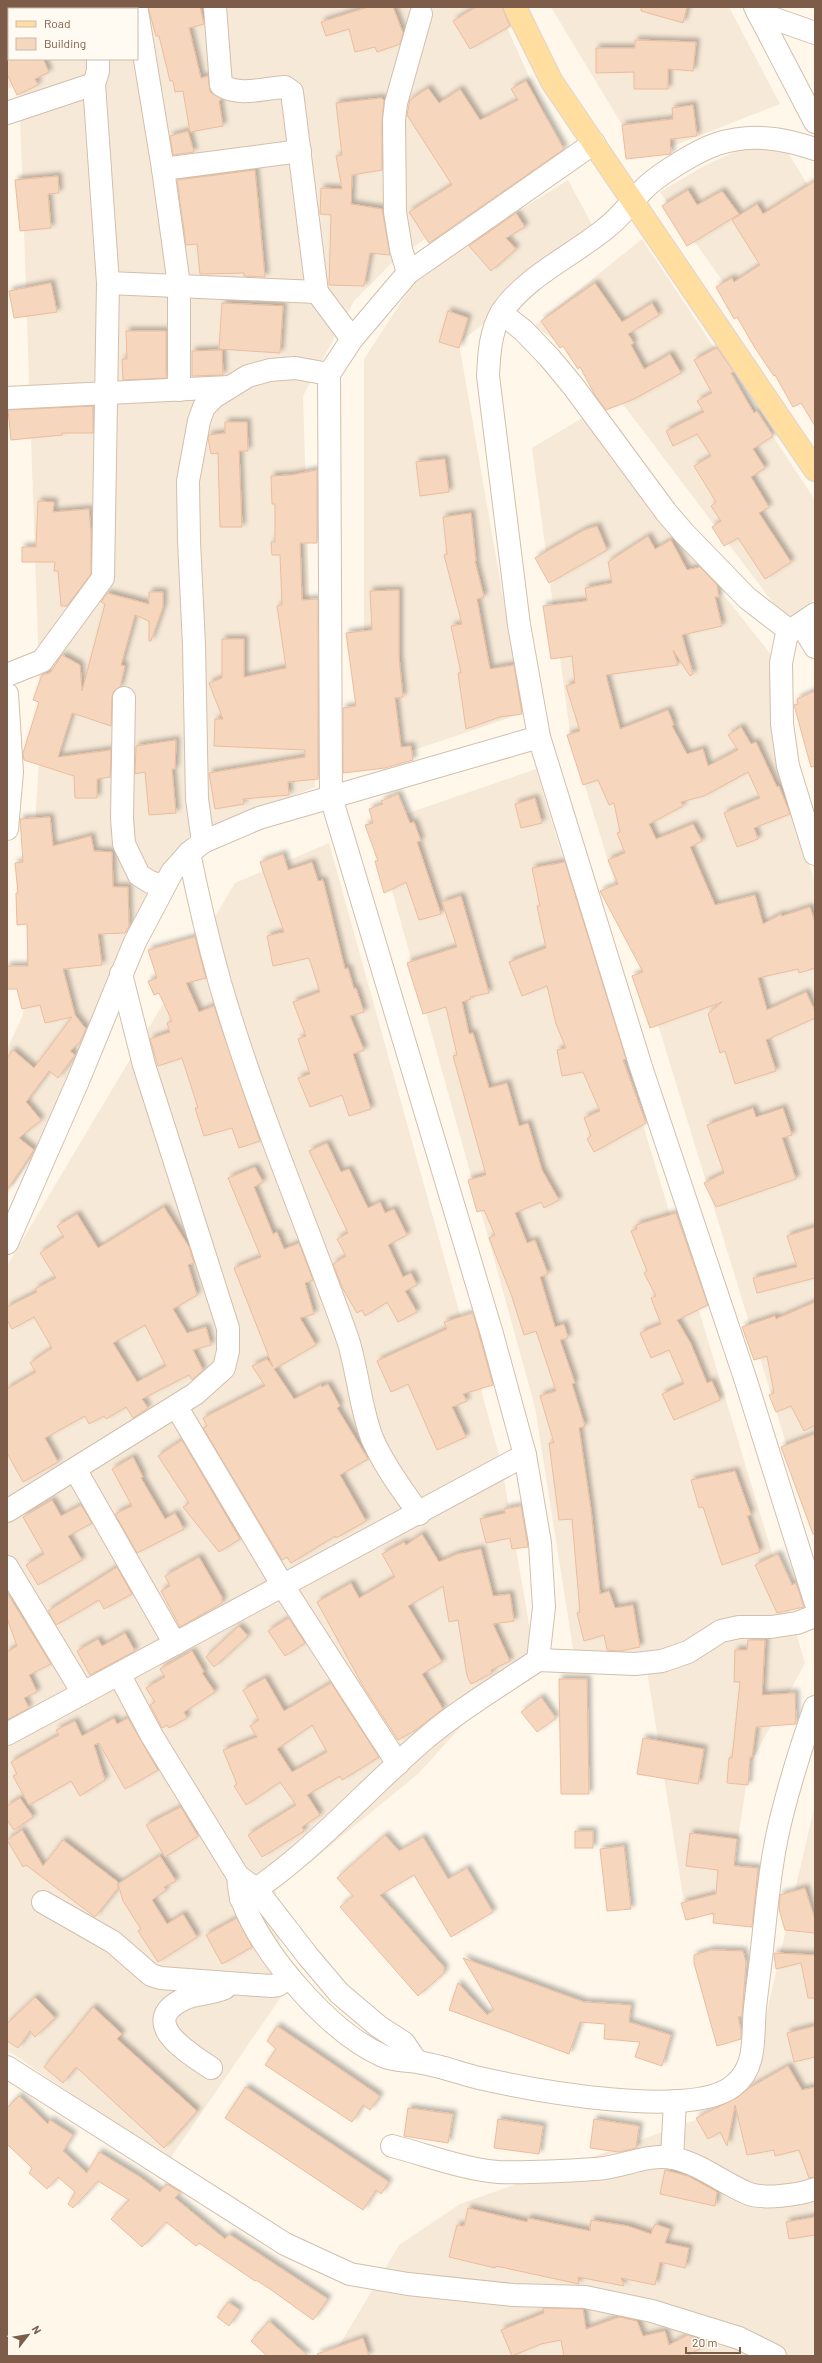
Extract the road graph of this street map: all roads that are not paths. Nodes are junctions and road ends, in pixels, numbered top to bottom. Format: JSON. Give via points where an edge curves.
{"nodes":[{"id":1,"x":215,"y":7,"type":"edge"},
{"id":2,"x":515,"y":7,"type":"edge"},
{"id":3,"x":756,"y":10,"type":"edge"},
{"id":4,"x":421,"y":14,"type":"dead end"},
{"id":5,"x":138,"y":15,"type":"edge"},
{"id":6,"x":815,"y":33,"type":"edge"},
{"id":7,"x":98,"y":60,"type":"edge"},
{"id":8,"x":94,"y":84,"type":"junction"},
{"id":9,"x":7,"y":113,"type":"edge"},
{"id":10,"x":815,"y":122,"type":"edge"},
{"id":11,"x":594,"y":143,"type":"junction"},
{"id":12,"x":815,"y":149,"type":"edge"},
{"id":13,"x":300,"y":151,"type":"junction"},
{"id":14,"x":163,"y":169,"type":"junction"},
{"id":15,"x":633,"y":201,"type":"junction"},
{"id":16,"x":408,"y":273,"type":"junction"},
{"id":17,"x":108,"y":283,"type":"junction"},
{"id":18,"x":179,"y":285,"type":"junction"},
{"id":19,"x":317,"y":292,"type":"junction"},
{"id":20,"x":501,"y":313,"type":"junction"},
{"id":21,"x":352,"y":339,"type":"junction"},
{"id":22,"x":329,"y":374,"type":"junction"},
{"id":23,"x":229,"y":387,"type":"junction"},
{"id":24,"x":179,"y":390,"type":"junction"},
{"id":25,"x":106,"y":394,"type":"junction"},
{"id":26,"x":7,"y":398,"type":"edge"},
{"id":27,"x":815,"y":470,"type":"edge"},
{"id":28,"x":802,"y":623,"type":"edge"},
{"id":29,"x":815,"y":647,"type":"edge"},
{"id":30,"x":7,"y":676,"type":"edge"},
{"id":31,"x":7,"y":694,"type":"edge"},
{"id":32,"x":124,"y":698,"type":"dead end"},
{"id":33,"x":539,"y":737,"type":"junction"},
{"id":34,"x":8,"y":738,"type":"edge"},
{"id":35,"x":331,"y":797,"type":"junction"},
{"id":36,"x":7,"y":829,"type":"edge"},
{"id":37,"x":196,"y":848,"type":"junction"},
{"id":38,"x":815,"y":854,"type":"edge"},
{"id":39,"x":164,"y":886,"type":"junction"},
{"id":40,"x":121,"y":974,"type":"junction"},
{"id":41,"x":7,"y":1242,"type":"edge"},
{"id":42,"x":176,"y":1406,"type":"junction"},
{"id":43,"x":525,"y":1456,"type":"junction"},
{"id":44,"x":75,"y":1469,"type":"junction"},
{"id":45,"x":7,"y":1511,"type":"edge"},
{"id":46,"x":420,"y":1514,"type":"junction"},
{"id":47,"x":7,"y":1567,"type":"edge"},
{"id":48,"x":283,"y":1586,"type":"junction"},
{"id":49,"x":815,"y":1601,"type":"edge"},
{"id":50,"x":815,"y":1616,"type":"edge"},
{"id":51,"x":175,"y":1644,"type":"junction"},
{"id":52,"x":538,"y":1660,"type":"junction"},
{"id":53,"x":119,"y":1674,"type":"junction"},
{"id":54,"x":82,"y":1693,"type":"junction"},
{"id":55,"x":815,"y":1707,"type":"edge"},
{"id":56,"x":7,"y":1734,"type":"edge"},
{"id":57,"x":398,"y":1764,"type":"junction"},
{"id":58,"x":249,"y":1894,"type":"junction"},
{"id":59,"x":43,"y":1902,"type":"dead end"},
{"id":60,"x":289,"y":1977,"type":"junction"},
{"id":61,"x":230,"y":1983,"type":"junction"},
{"id":62,"x":416,"y":2061,"type":"junction"},
{"id":63,"x":7,"y":2067,"type":"edge"},
{"id":64,"x":211,"y":2068,"type":"dead end"},
{"id":65,"x":675,"y":2101,"type":"junction"},
{"id":66,"x":392,"y":2146,"type":"dead end"},
{"id":67,"x":672,"y":2158,"type":"junction"},
{"id":68,"x":815,"y":2189,"type":"edge"},
{"id":69,"x":775,"y":2356,"type":"edge"}],
"edges":[{"from":1,"to":13,"type":"street","via":[[221,85],[228,89],[244,91],[285,87],[292,92]]},
{"from":2,"to":11,"type":"main road","via":[[552,82]]},
{"from":3,"to":6,"type":"street"},
{"from":3,"to":10,"type":"street"},
{"from":4,"to":16,"type":"street","via":[[396,103],[394,120],[396,212],[401,249]]},
{"from":5,"to":14,"type":"street"},
{"from":7,"to":8,"type":"street"},
{"from":8,"to":9,"type":"street"},
{"from":8,"to":17,"type":"street"},
{"from":11,"to":15,"type":"main road"},
{"from":11,"to":16,"type":"street"},
{"from":12,"to":15,"type":"street","via":[[784,140],[754,136],[717,144],[658,177]]},
{"from":13,"to":14,"type":"street"},
{"from":13,"to":19,"type":"street"},
{"from":14,"to":18,"type":"street"},
{"from":15,"to":20,"type":"street","via":[[606,228],[521,291]]},
{"from":15,"to":27,"type":"main road"},
{"from":16,"to":21,"type":"street"},
{"from":17,"to":18,"type":"street"},
{"from":17,"to":25,"type":"street"},
{"from":18,"to":19,"type":"street"},
{"from":18,"to":24,"type":"street"},
{"from":19,"to":21,"type":"street"},
{"from":20,"to":28,"type":"street","via":[[549,357],[666,512],[747,598]]},
{"from":20,"to":33,"type":"street","via":[[491,339],[488,376],[518,625]]},
{"from":21,"to":22,"type":"street"},
{"from":22,"to":23,"type":"street","via":[[296,368],[270,370],[248,376]]},
{"from":22,"to":35,"type":"street"},
{"from":23,"to":24,"type":"street"},
{"from":23,"to":37,"type":"street","via":[[204,407],[188,481]]},
{"from":24,"to":25,"type":"street"},
{"from":25,"to":26,"type":"street"},
{"from":25,"to":30,"type":"street","via":[[103,578],[42,661]]},
{"from":28,"to":29,"type":"street"},
{"from":28,"to":38,"type":"street","via":[[786,638],[781,663],[782,724],[788,766]]},
{"from":31,"to":34,"type":"street"},
{"from":32,"to":39,"type":"street","via":[[124,844],[139,875]]},
{"from":33,"to":35,"type":"street"},
{"from":33,"to":49,"type":"street","via":[[639,1059],[746,1381]]},
{"from":34,"to":36,"type":"street","via":[[12,772]]},
{"from":35,"to":37,"type":"street","via":[[259,818]]},
{"from":35,"to":43,"type":"street","via":[[492,1334]]},
{"from":37,"to":39,"type":"street","via":[[172,872]]},
{"from":37,"to":46,"type":"street","via":[[204,924],[221,984],[262,1108],[348,1340],[372,1438],[384,1464]]},
{"from":39,"to":40,"type":"street"},
{"from":40,"to":41,"type":"street","via":[[78,1081]]},
{"from":40,"to":42,"type":"street","via":[[144,1065],[228,1328],[228,1351],[224,1368],[195,1394]]},
{"from":42,"to":44,"type":"street"},
{"from":42,"to":48,"type":"street"},
{"from":43,"to":46,"type":"street"},
{"from":43,"to":52,"type":"street","via":[[539,1536],[544,1606]]},
{"from":44,"to":45,"type":"street"},
{"from":44,"to":51,"type":"street"},
{"from":46,"to":48,"type":"street"},
{"from":47,"to":54,"type":"street"},
{"from":48,"to":51,"type":"street"},
{"from":48,"to":57,"type":"street"},
{"from":50,"to":52,"type":"street","via":[[797,1623],[771,1627],[740,1626],[721,1631],[688,1652],[662,1661],[636,1664]]},
{"from":51,"to":53,"type":"street"},
{"from":52,"to":57,"type":"street","via":[[427,1737]]},
{"from":53,"to":54,"type":"street"},
{"from":53,"to":58,"type":"street","via":[[152,1736]]},
{"from":54,"to":56,"type":"street"},
{"from":55,"to":65,"type":"street","via":[[782,1813],[769,1886],[753,2047],[748,2069],[733,2086],[717,2094],[695,2100]]},
{"from":57,"to":58,"type":"street","via":[[313,1843]]},
{"from":58,"to":60,"type":"street","via":[[266,1945]]},
{"from":58,"to":62,"type":"street","via":[[340,1993],[378,2026],[404,2043]]},
{"from":59,"to":61,"type":"street","via":[[113,1942],[152,1975],[161,1978]]},
{"from":60,"to":61,"type":"street","via":[[278,1985],[271,1986]]},
{"from":60,"to":62,"type":"street","via":[[358,2041],[383,2056]]},
{"from":61,"to":64,"type":"street","via":[[212,1993],[180,2001],[170,2008],[165,2016],[164,2025],[168,2034],[180,2047]]},
{"from":62,"to":65,"type":"street","via":[[510,2084],[580,2096]]},
{"from":63,"to":69,"type":"street","via":[[285,2244],[350,2274],[408,2284],[513,2295],[585,2297],[652,2311],[739,2338]]},
{"from":65,"to":67,"type":"street"},
{"from":66,"to":67,"type":"street","via":[[473,2168],[498,2172],[598,2169],[654,2158]]},
{"from":67,"to":68,"type":"street","via":[[696,2165],[757,2196],[768,2197]]}]}
